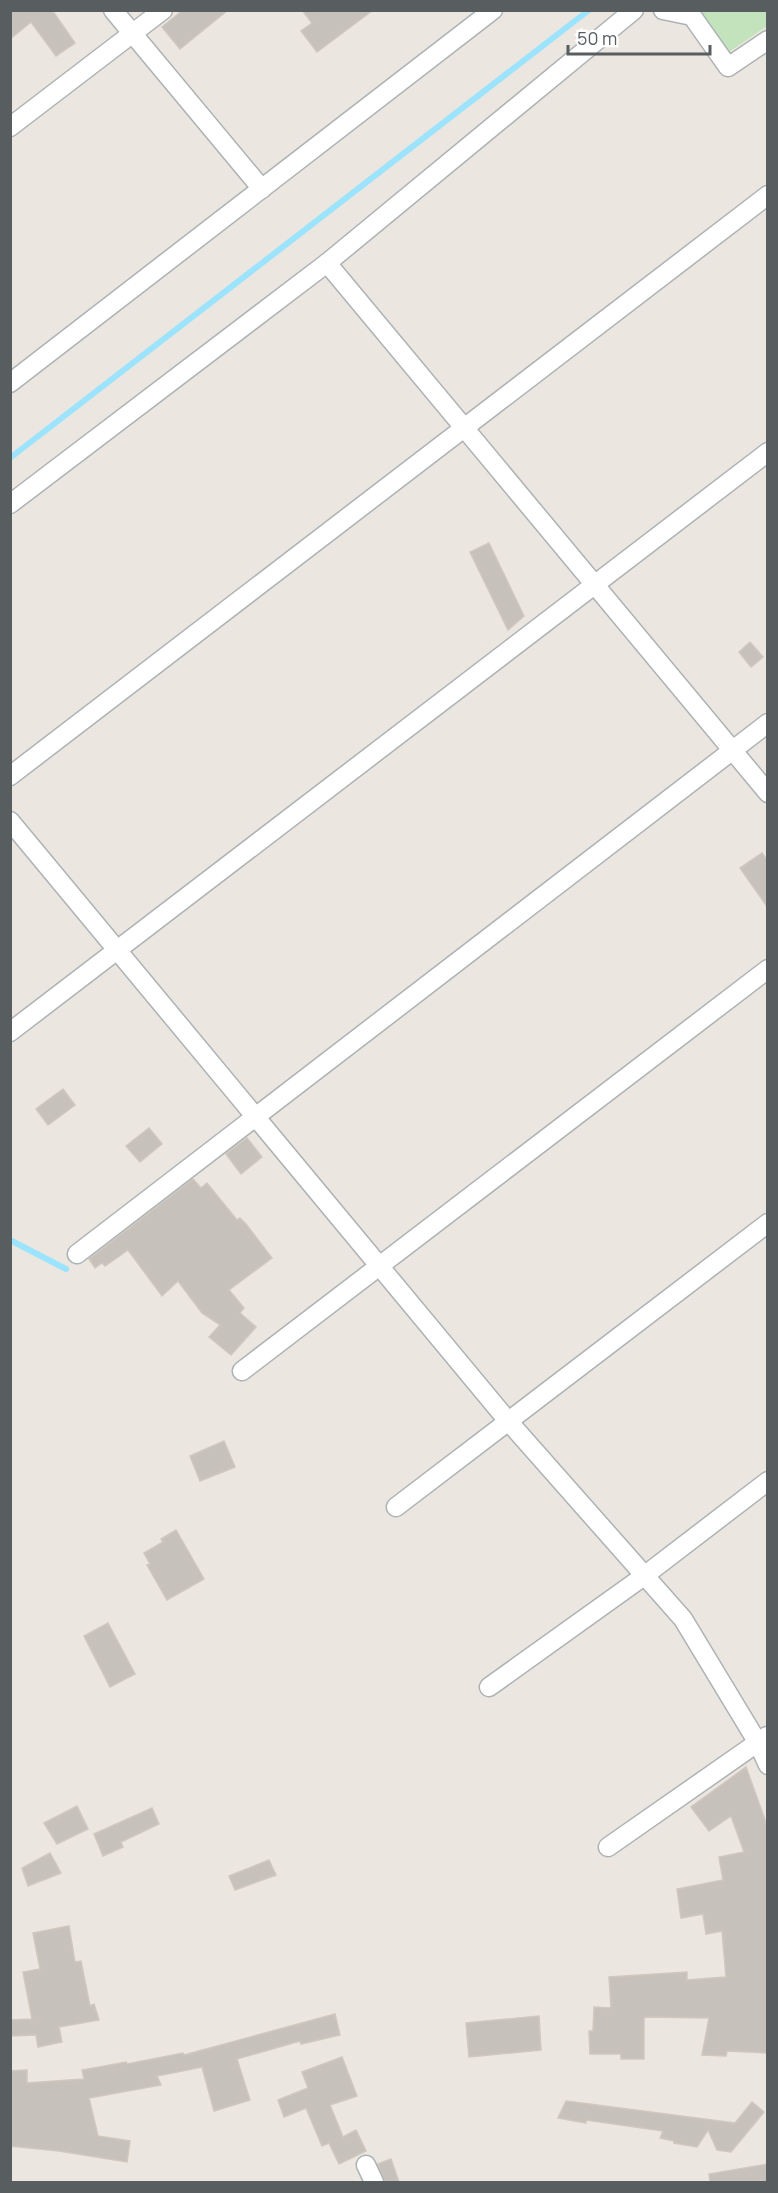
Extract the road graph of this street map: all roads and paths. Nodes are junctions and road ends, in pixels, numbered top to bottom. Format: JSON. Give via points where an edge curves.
{"nodes":[{"id":1,"x":113,"y":10,"type":"edge"},
{"id":2,"x":163,"y":10,"type":"edge"},
{"id":3,"x":493,"y":10,"type":"edge"},
{"id":4,"x":634,"y":10,"type":"edge"},
{"id":5,"x":663,"y":10,"type":"edge"},
{"id":6,"x":133,"y":34,"type":"junction"},
{"id":7,"x":768,"y":40,"type":"edge"},
{"id":8,"x":10,"y":128,"type":"edge"},
{"id":9,"x":262,"y":189,"type":"junction"},
{"id":10,"x":768,"y":195,"type":"edge"},
{"id":11,"x":327,"y":263,"type":"junction"},
{"id":12,"x":10,"y":383,"type":"edge"},
{"id":13,"x":465,"y":427,"type":"junction"},
{"id":14,"x":768,"y":452,"type":"edge"},
{"id":15,"x":10,"y":504,"type":"edge"},
{"id":16,"x":594,"y":585,"type":"junction"},
{"id":17,"x":768,"y":723,"type":"edge"},
{"id":18,"x":732,"y":750,"type":"junction"},
{"id":19,"x":10,"y":776,"type":"edge"},
{"id":20,"x":768,"y":793,"type":"edge"},
{"id":21,"x":10,"y":821,"type":"edge"},
{"id":22,"x":116,"y":951,"type":"junction"},
{"id":23,"x":768,"y":969,"type":"edge"},
{"id":24,"x":10,"y":1032,"type":"edge"},
{"id":25,"x":255,"y":1117,"type":"junction"},
{"id":26,"x":768,"y":1224,"type":"edge"},
{"id":27,"x":77,"y":1254,"type":"dead end"},
{"id":28,"x":380,"y":1265,"type":"junction"},
{"id":29,"x":242,"y":1371,"type":"dead end"},
{"id":30,"x":508,"y":1421,"type":"junction"},
{"id":31,"x":768,"y":1481,"type":"edge"},
{"id":32,"x":396,"y":1507,"type":"dead end"},
{"id":33,"x":644,"y":1576,"type":"junction"},
{"id":34,"x":489,"y":1687,"type":"dead end"},
{"id":35,"x":763,"y":1739,"type":"edge"},
{"id":36,"x":768,"y":1765,"type":"edge"},
{"id":37,"x":608,"y":1847,"type":"dead end"},
{"id":38,"x":366,"y":2165,"type":"dead end"},
{"id":39,"x":374,"y":2182,"type":"edge"}],
"edges":[{"from":1,"to":6,"type":"street"},
{"from":2,"to":6,"type":"street"},
{"from":3,"to":9,"type":"street"},
{"from":4,"to":11,"type":"street"},
{"from":5,"to":7,"type":"street","via":[[692,16],[728,67]]},
{"from":6,"to":8,"type":"street"},
{"from":6,"to":9,"type":"street"},
{"from":9,"to":12,"type":"street"},
{"from":10,"to":13,"type":"street"},
{"from":11,"to":13,"type":"street"},
{"from":11,"to":15,"type":"street"},
{"from":13,"to":16,"type":"street"},
{"from":13,"to":19,"type":"street"},
{"from":14,"to":16,"type":"street"},
{"from":16,"to":18,"type":"street"},
{"from":16,"to":22,"type":"street"},
{"from":17,"to":18,"type":"street"},
{"from":18,"to":20,"type":"street"},
{"from":18,"to":25,"type":"street"},
{"from":21,"to":22,"type":"street"},
{"from":22,"to":24,"type":"street"},
{"from":22,"to":25,"type":"street"},
{"from":23,"to":28,"type":"street"},
{"from":25,"to":27,"type":"street"},
{"from":25,"to":28,"type":"street"},
{"from":26,"to":30,"type":"street"},
{"from":28,"to":29,"type":"street"},
{"from":28,"to":30,"type":"street"},
{"from":30,"to":32,"type":"street"},
{"from":30,"to":33,"type":"street"},
{"from":31,"to":33,"type":"street"},
{"from":33,"to":34,"type":"street"},
{"from":33,"to":35,"type":"street","via":[[682,1619]]},
{"from":35,"to":36,"type":"street"},
{"from":35,"to":37,"type":"street"},
{"from":38,"to":39,"type":"street"}]}
